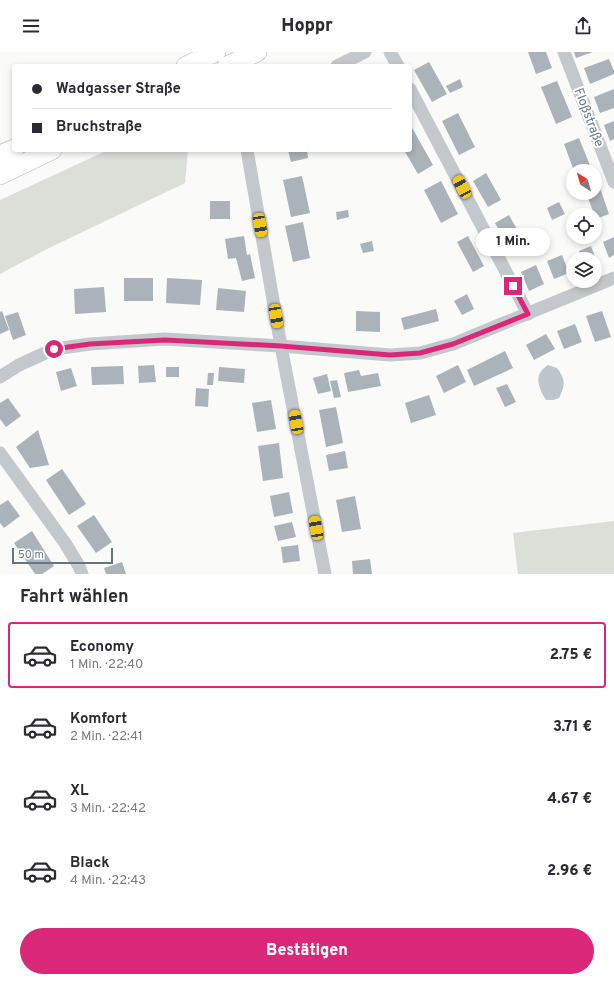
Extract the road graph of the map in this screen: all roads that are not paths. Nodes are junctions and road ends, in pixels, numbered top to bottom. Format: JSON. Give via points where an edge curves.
{"nodes":[{"id":1,"x":216,"y":52,"type":"edge"},
{"id":2,"x":257,"y":52,"type":"edge"},
{"id":3,"x":365,"y":52,"type":"edge"},
{"id":4,"x":390,"y":52,"type":"edge"},
{"id":5,"x":564,"y":52,"type":"edge"},
{"id":6,"x":190,"y":64,"type":"edge"},
{"id":7,"x":231,"y":64,"type":"edge"},
{"id":8,"x":341,"y":64,"type":"edge"},
{"id":9,"x":397,"y":64,"type":"edge"},
{"id":10,"x":412,"y":93,"type":"edge"},
{"id":11,"x":12,"y":150,"type":"edge"},
{"id":12,"x":48,"y":152,"type":"edge"},
{"id":13,"x":247,"y":152,"type":"edge"},
{"id":14,"x":0,"y":156,"type":"edge"},
{"id":15,"x":0,"y":175,"type":"edge"},
{"id":16,"x":614,"y":182,"type":"edge"},
{"id":17,"x":614,"y":278,"type":"edge"},
{"id":18,"x":528,"y":314,"type":"junction"},
{"id":19,"x":281,"y":346,"type":"junction"},
{"id":20,"x":0,"y":377,"type":"edge"},
{"id":21,"x":0,"y":453,"type":"edge"},
{"id":22,"x":82,"y":574,"type":"edge"},
{"id":23,"x":325,"y":574,"type":"edge"}],
"edges":[{"from":1,"to":6,"type":"highway"},
{"from":2,"to":7,"type":"highway"},
{"from":3,"to":8,"type":"street"},
{"from":4,"to":9,"type":"street"},
{"from":5,"to":16,"type":"street","name":"Floßstraße"},
{"from":10,"to":18,"type":"street"},
{"from":11,"to":14,"type":"highway"},
{"from":12,"to":15,"type":"highway"},
{"from":13,"to":19,"type":"street"},
{"from":17,"to":18,"type":"street"},
{"from":18,"to":19,"type":"street","via":[[453,344],[420,353],[390,355]]},
{"from":19,"to":20,"type":"street","via":[[165,340],[90,344],[54,349]]},
{"from":19,"to":23,"type":"street"},
{"from":21,"to":22,"type":"street","via":[[65,543]]}]}
